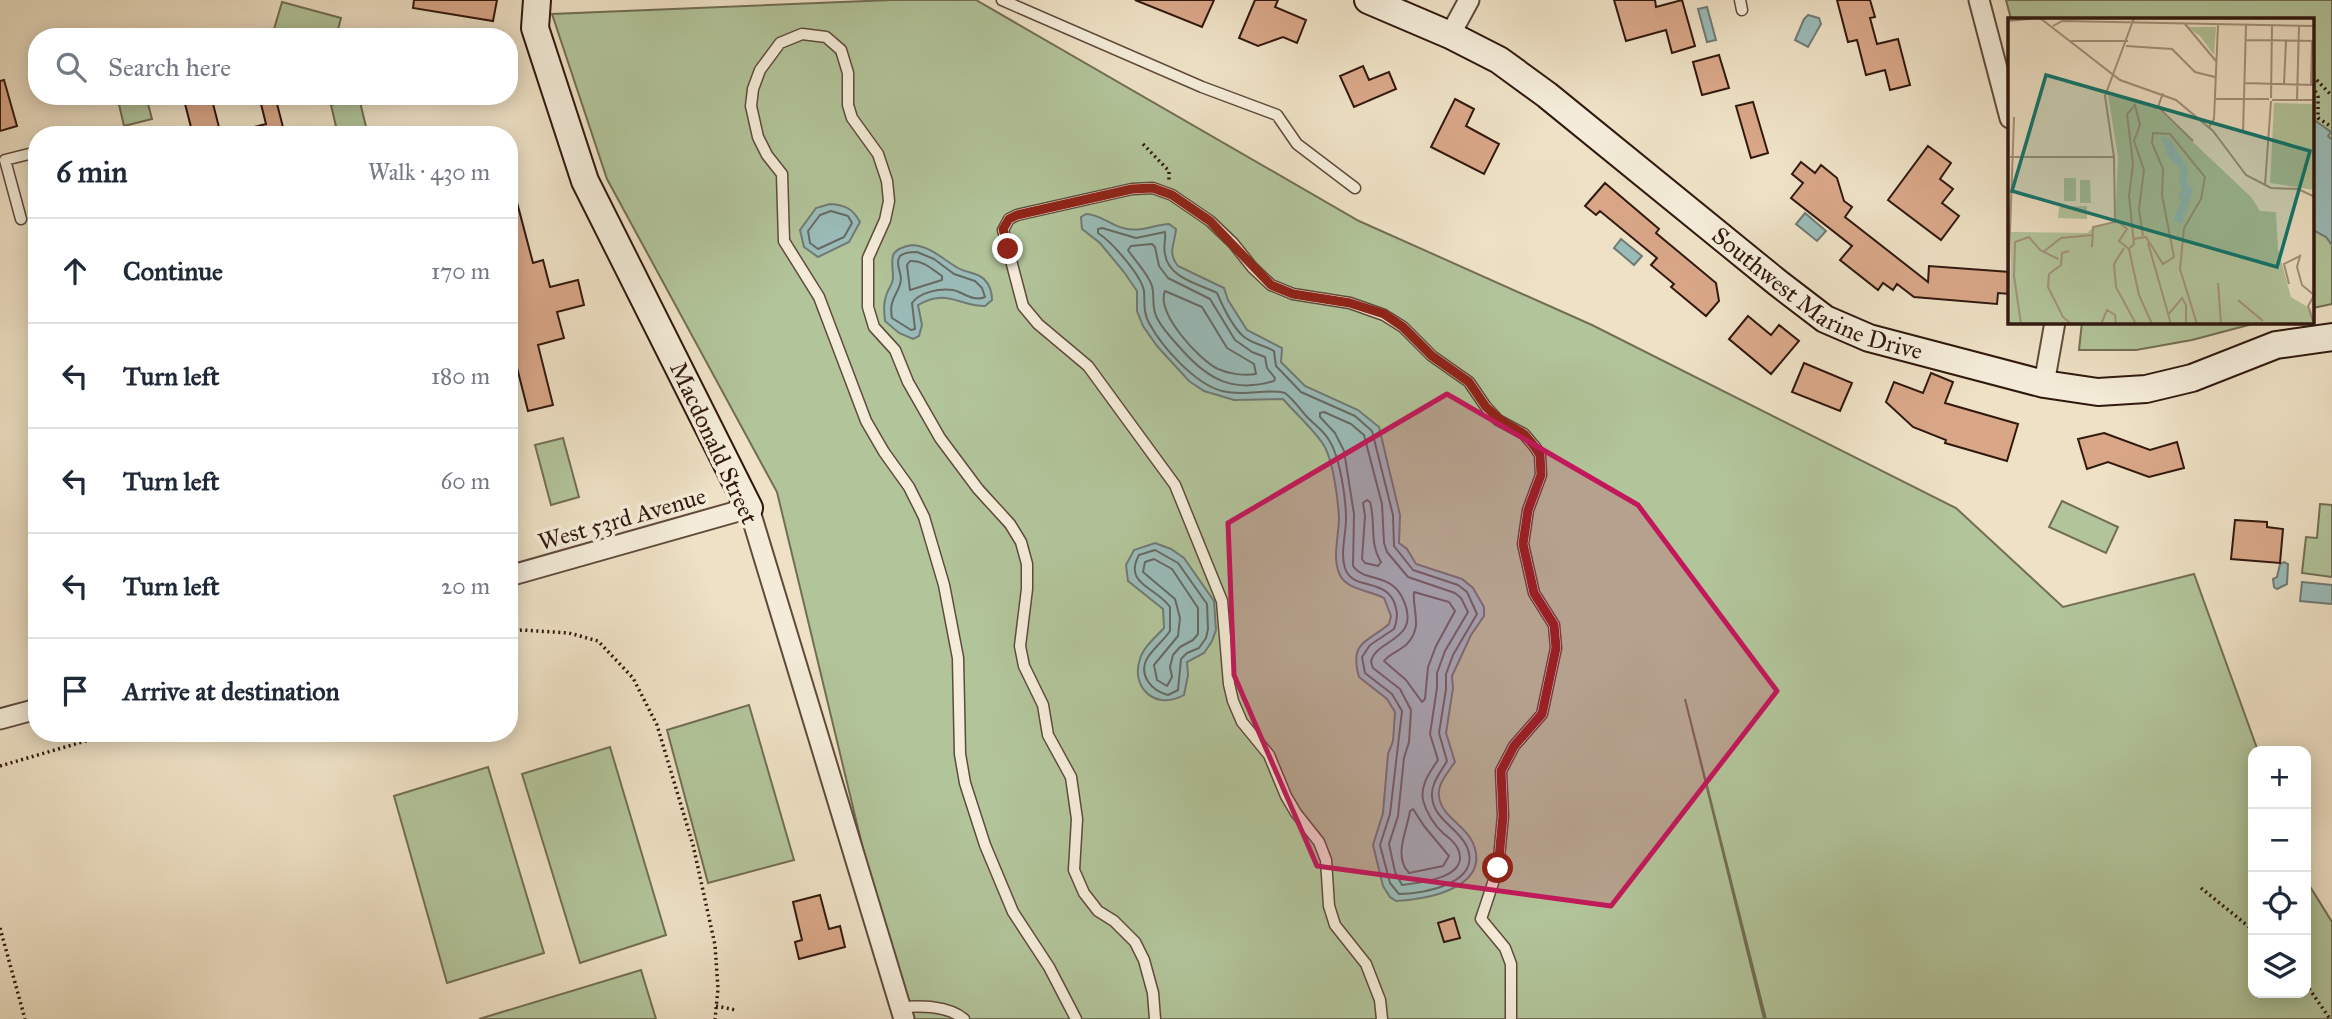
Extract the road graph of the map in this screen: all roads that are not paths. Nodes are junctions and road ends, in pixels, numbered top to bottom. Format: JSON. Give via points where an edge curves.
{"nodes":[{"id":1,"x":537,"y":0,"type":"edge"},
{"id":2,"x":1002,"y":0,"type":"edge"},
{"id":3,"x":1368,"y":0,"type":"edge"},
{"id":4,"x":1469,"y":0,"type":"edge"},
{"id":5,"x":1979,"y":0,"type":"edge"},
{"id":6,"x":1450,"y":35,"type":"junction"},
{"id":7,"x":2008,"y":110,"type":"edge"},
{"id":8,"x":28,"y":154,"type":"edge"},
{"id":9,"x":1355,"y":187,"type":"dead end"},
{"id":10,"x":21,"y":219,"type":"dead end"},
{"id":11,"x":2055,"y":324,"type":"edge"},
{"id":12,"x":2332,"y":337,"type":"edge"},
{"id":13,"x":2043,"y":384,"type":"junction"},
{"id":14,"x":749,"y":508,"type":"junction"},
{"id":15,"x":518,"y":573,"type":"edge"},
{"id":16,"x":28,"y":711,"type":"edge"},
{"id":17,"x":0,"y":719,"type":"edge"},
{"id":18,"x":902,"y":1013,"type":"edge"},
{"id":19,"x":964,"y":1019,"type":"edge"},
{"id":20,"x":1076,"y":1019,"type":"edge"},
{"id":21,"x":1154,"y":1019,"type":"edge"},
{"id":22,"x":1382,"y":1019,"type":"edge"},
{"id":23,"x":1511,"y":1019,"type":"edge"}],
"edges":[{"from":1,"to":14,"type":"main road","name":"Macdonald Street","via":[[535,28],[585,181]]},
{"from":2,"to":9,"type":"lane","via":[[1277,115],[1297,144]]},
{"from":3,"to":6,"type":"main road","name":"Southwest Marine Drive"},
{"from":4,"to":6,"type":"street"},
{"from":5,"to":7,"type":"street"},
{"from":6,"to":13,"type":"main road","name":"Southwest Marine Drive","via":[[1499,60],[1547,95],[1825,318],[1869,338]]},
{"from":8,"to":10,"type":"lane","via":[[5,160]]},
{"from":11,"to":13,"type":"street"},
{"from":12,"to":13,"type":"main road","name":"Southwest Marine Drive","via":[[2276,345],[2192,378],[2146,389],[2098,392]]},
{"from":14,"to":15,"type":"street","name":"West 53rd Avenue"},
{"from":14,"to":18,"type":"street","name":"Macdonald Street"},
{"from":16,"to":17,"type":"street"},
{"from":18,"to":19,"type":"lane","via":[[925,1006]]},
{"from":20,"to":21,"type":"lane","via":[[1013,912],[965,783],[958,658],[925,517],[866,421],[819,297],[784,241],[782,174],[758,137],[751,106],[760,70],[780,43],[802,34],[826,37],[841,50],[848,73],[848,105],[856,125],[878,154],[887,181],[890,201],[868,258],[868,307],[874,327],[895,350],[940,438],[1021,542],[1027,589],[1020,646],[1024,666],[1043,705],[1048,735],[1071,777],[1077,819],[1074,870],[1098,911],[1135,942],[1153,993]]},
{"from":22,"to":23,"type":"lane","via":[[1370,972],[1335,925],[1320,842],[1291,804],[1269,755],[1242,722],[1233,701],[1222,601],[1175,485],[1088,366],[1023,306],[1003,229],[1017,215],[1132,189],[1153,188],[1172,195],[1210,221],[1271,285],[1293,294],[1350,303],[1384,314],[1403,327],[1432,356],[1469,382],[1486,407],[1524,434],[1540,455],[1541,475],[1528,510],[1523,544],[1534,593],[1554,625],[1556,648],[1542,714],[1514,746],[1501,771],[1498,868],[1481,919],[1505,948],[1511,964]]}]}
